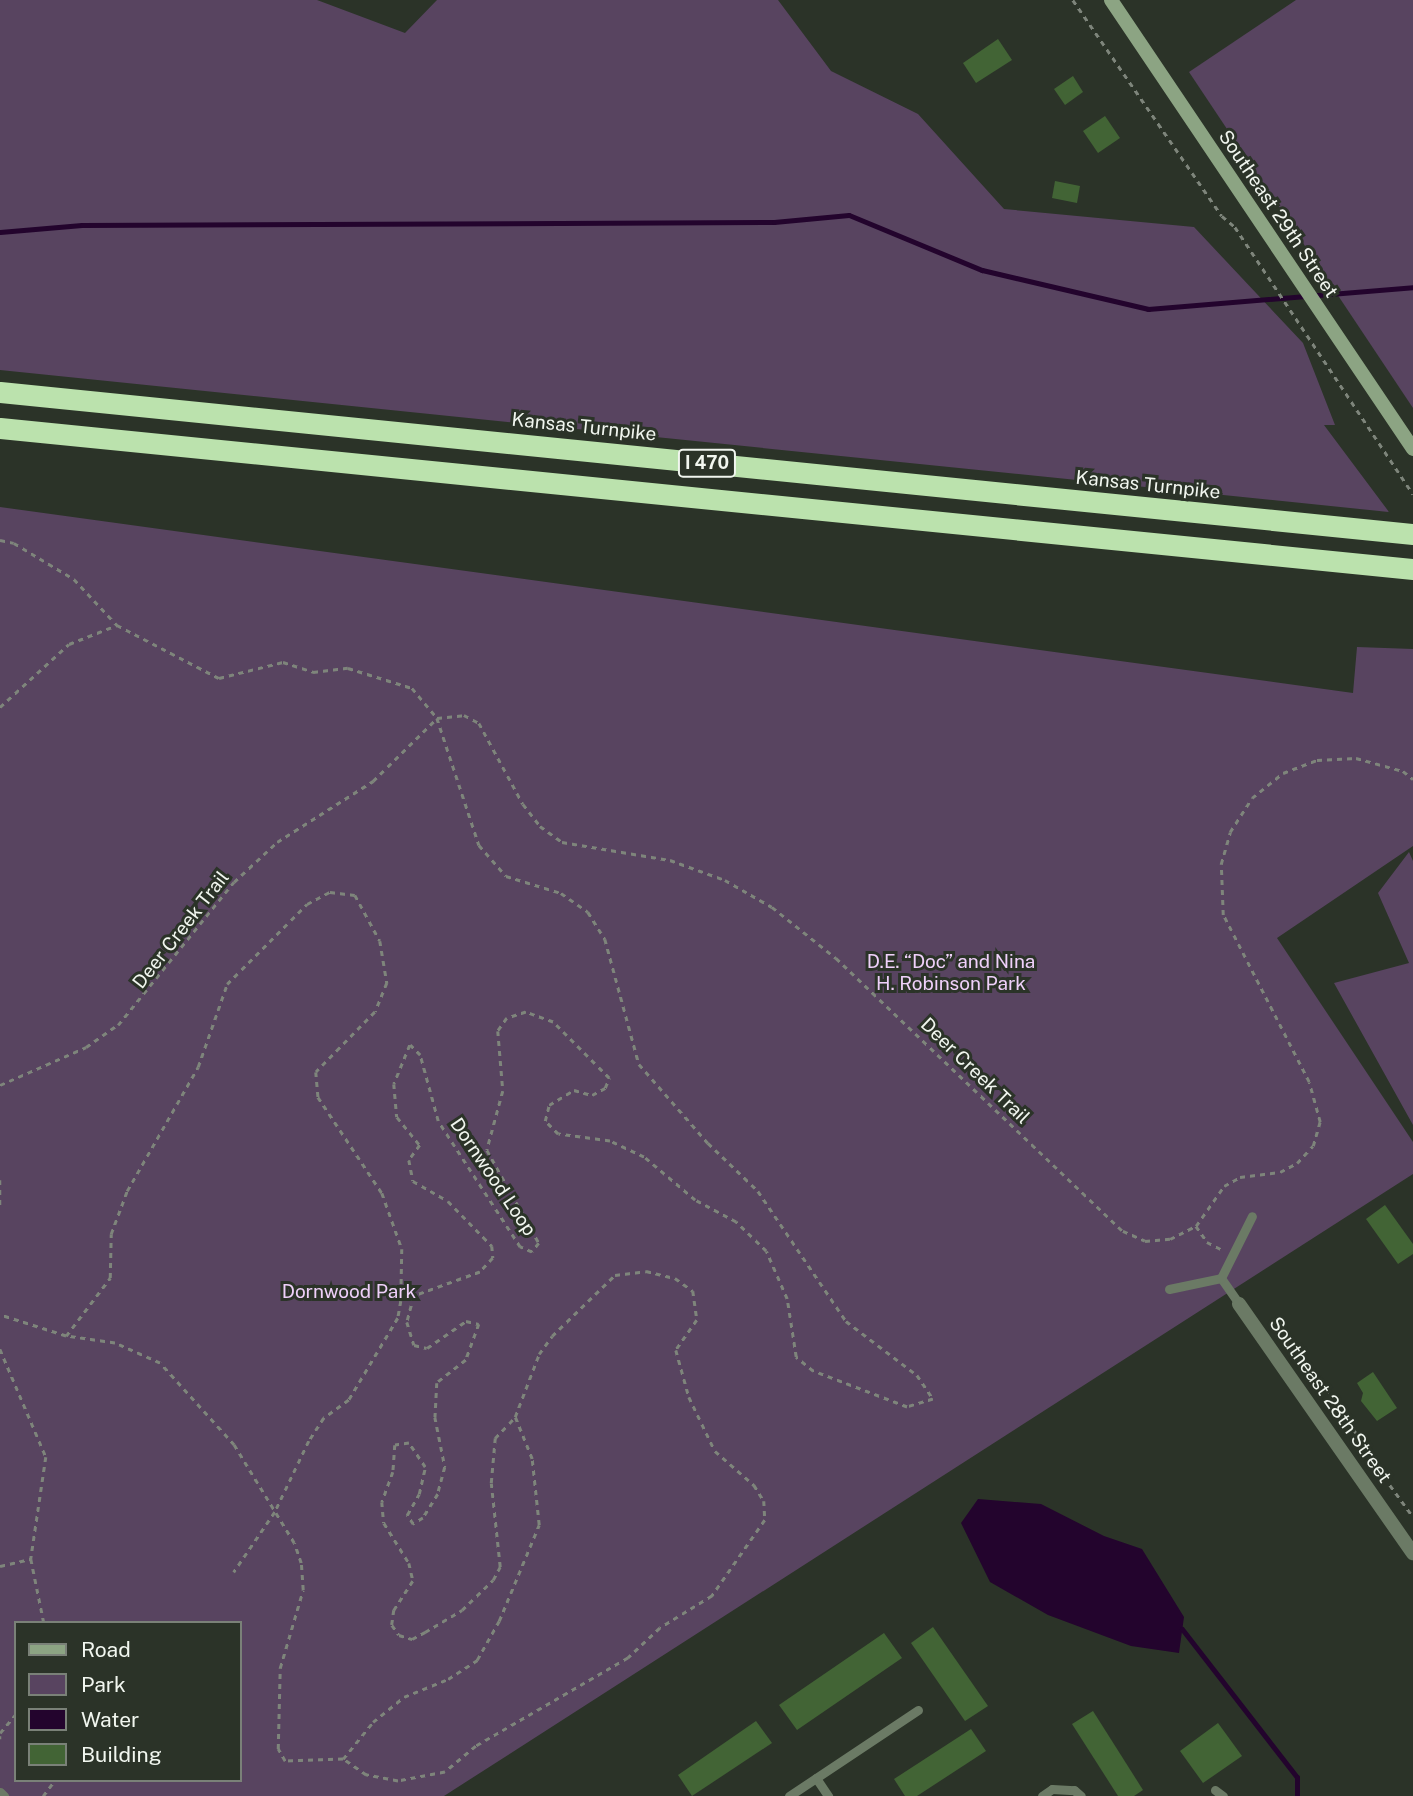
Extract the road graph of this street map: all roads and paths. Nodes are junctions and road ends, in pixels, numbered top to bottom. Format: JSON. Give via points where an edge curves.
{"nodes":[{"id":1,"x":1073,"y":0,"type":"edge"},
{"id":2,"x":1111,"y":0,"type":"edge"},
{"id":3,"x":0,"y":392,"type":"edge"},
{"id":4,"x":0,"y":428,"type":"edge"},
{"id":5,"x":1413,"y":449,"type":"edge"},
{"id":6,"x":1413,"y":494,"type":"edge"},
{"id":7,"x":1413,"y":534,"type":"edge"},
{"id":8,"x":0,"y":540,"type":"edge"},
{"id":9,"x":1413,"y":569,"type":"edge"},
{"id":10,"x":117,"y":625,"type":"junction"},
{"id":11,"x":0,"y":707,"type":"edge"},
{"id":12,"x":437,"y":718,"type":"junction"},
{"id":13,"x":1413,"y":779,"type":"edge"},
{"id":14,"x":0,"y":1085,"type":"edge"},
{"id":15,"x":0,"y":1180,"type":"edge"},
{"id":16,"x":0,"y":1209,"type":"edge"},
{"id":17,"x":1252,"y":1216,"type":"dead end"},
{"id":18,"x":1196,"y":1226,"type":"junction"},
{"id":19,"x":1233,"y":1255,"type":"junction"},
{"id":20,"x":1221,"y":1278,"type":"junction"},
{"id":21,"x":1169,"y":1289,"type":"dead end"},
{"id":22,"x":1239,"y":1304,"type":"joint"},
{"id":23,"x":0,"y":1315,"type":"edge"},
{"id":24,"x":66,"y":1336,"type":"junction"},
{"id":25,"x":0,"y":1349,"type":"edge"},
{"id":26,"x":1326,"y":1389,"type":"dead end"},
{"id":27,"x":515,"y":1417,"type":"junction"},
{"id":28,"x":1367,"y":1449,"type":"dead end"},
{"id":29,"x":1390,"y":1485,"type":"dead end"},
{"id":30,"x":275,"y":1512,"type":"junction"},
{"id":31,"x":1413,"y":1517,"type":"edge"},
{"id":32,"x":1413,"y":1553,"type":"edge"},
{"id":33,"x":31,"y":1559,"type":"junction"},
{"id":34,"x":0,"y":1566,"type":"edge"},
{"id":35,"x":234,"y":1572,"type":"dead end"},
{"id":36,"x":44,"y":1621,"type":"edge"},
{"id":37,"x":918,"y":1710,"type":"dead end"},
{"id":38,"x":14,"y":1716,"type":"edge"},
{"id":39,"x":0,"y":1724,"type":"edge"},
{"id":40,"x":4,"y":1728,"type":"junction"},
{"id":41,"x":0,"y":1736,"type":"edge"},
{"id":42,"x":343,"y":1759,"type":"junction"},
{"id":43,"x":816,"y":1778,"type":"junction"},
{"id":44,"x":0,"y":1792,"type":"edge"},
{"id":45,"x":4,"y":1796,"type":"edge"},
{"id":46,"x":789,"y":1796,"type":"edge"},
{"id":47,"x":828,"y":1796,"type":"edge"},
{"id":48,"x":1042,"y":1796,"type":"edge"},
{"id":49,"x":1081,"y":1796,"type":"edge"}],
"edges":[{"from":1,"to":6,"type":"path"},
{"from":2,"to":5,"type":"main road","name":"Southeast 29th Street"},
{"from":3,"to":7,"type":"highway","name":"Kansas Turnpike","number":"I 470"},
{"from":4,"to":9,"type":"highway","number":"I 470"},
{"from":8,"to":10,"type":"path","name":"Dornwood Loop","via":[[14,543],[74,579]]},
{"from":10,"to":11,"type":"path","via":[[69,644]]},
{"from":10,"to":12,"type":"path","name":"Dornwood Loop","via":[[219,678],[283,662],[313,672],[348,668],[412,688]]},
{"from":12,"to":14,"type":"path","name":"Deer Creek Trail","via":[[373,781],[277,842],[234,882],[143,1000],[118,1025],[86,1047]]},
{"from":12,"to":18,"type":"path","name":"Deer Creek Trail","via":[[464,715],[479,723],[523,804],[540,826],[562,842],[670,860],[725,880],[800,927],[1123,1231],[1145,1241]]},
{"from":12,"to":27,"type":"path","name":"Dornwood Loop","via":[[479,845],[506,876],[561,893],[588,912],[605,939],[639,1064],[708,1143],[758,1191],[846,1321],[917,1375],[933,1399],[906,1407],[813,1371],[796,1357],[787,1299],[766,1251],[736,1222],[695,1200],[644,1157],[610,1141],[558,1134],[545,1121],[550,1105],[574,1090],[593,1096],[605,1088],[609,1078],[552,1022],[526,1012],[508,1018],[498,1031],[503,1091],[487,1150],[539,1243],[532,1252],[520,1247],[438,1121],[420,1055],[410,1045],[394,1084],[397,1117],[420,1145],[409,1160],[413,1181],[448,1200],[492,1246],[493,1258],[480,1272],[414,1296],[407,1322],[414,1345],[427,1348],[466,1321],[479,1324],[467,1360],[437,1383],[435,1417],[445,1466],[438,1494],[423,1518],[413,1524],[407,1515],[419,1494],[425,1467],[409,1443],[395,1445],[393,1472],[382,1502],[384,1523],[409,1563],[413,1581],[394,1611],[392,1625],[399,1635],[412,1639],[462,1610],[500,1567],[492,1449],[495,1438]]},
{"from":13,"to":18,"type":"path","via":[[1403,771],[1356,758],[1317,760],[1283,773],[1252,798],[1230,832],[1221,864],[1223,915],[1309,1082],[1320,1122],[1312,1146],[1297,1163],[1280,1172],[1240,1177],[1224,1186]]},
{"from":15,"to":16,"type":"path"},
{"from":17,"to":19,"type":"lane"},
{"from":18,"to":19,"type":"path","via":[[1207,1241]]},
{"from":19,"to":20,"type":"lane"},
{"from":20,"to":21,"type":"lane"},
{"from":20,"to":22,"type":"lane"},
{"from":22,"to":32,"type":"street","name":"Southeast 28th Street"},
{"from":23,"to":24,"type":"path"},
{"from":24,"to":30,"type":"path","via":[[116,1343],[160,1363],[234,1445]]},
{"from":24,"to":30,"type":"path","via":[[110,1278],[111,1234],[127,1191],[198,1068],[227,984],[307,904],[330,892],[355,895],[380,942],[387,983],[375,1012],[316,1072],[318,1097],[382,1193],[402,1249],[401,1301],[398,1318],[349,1399],[324,1418],[309,1441]]},
{"from":25,"to":33,"type":"path","via":[[46,1457]]},
{"from":26,"to":28,"type":"path"},
{"from":27,"to":42,"type":"path","via":[[532,1459],[539,1525],[499,1621],[477,1660],[448,1679],[404,1697],[373,1722]]},
{"from":27,"to":42,"type":"path","name":"Dornwood Loop","via":[[545,1345],[615,1275],[646,1271],[675,1278],[696,1298],[697,1320],[676,1350],[688,1397],[715,1451],[754,1485],[764,1501],[765,1520],[717,1590],[700,1605],[660,1628],[604,1674],[476,1746],[445,1772],[398,1782],[366,1775]]},
{"from":29,"to":31,"type":"path"},
{"from":30,"to":35,"type":"path"},
{"from":30,"to":42,"type":"path","via":[[294,1543],[303,1590],[280,1668],[278,1749],[285,1761]]},
{"from":33,"to":34,"type":"path"},
{"from":33,"to":36,"type":"path"},
{"from":37,"to":43,"type":"lane"},
{"from":38,"to":40,"type":"path"},
{"from":39,"to":40,"type":"path"},
{"from":40,"to":41,"type":"path"},
{"from":43,"to":46,"type":"lane"},
{"from":43,"to":47,"type":"lane"},
{"from":44,"to":45,"type":"lane"},
{"from":48,"to":49,"type":"lane","via":[[1074,1790]]}]}
